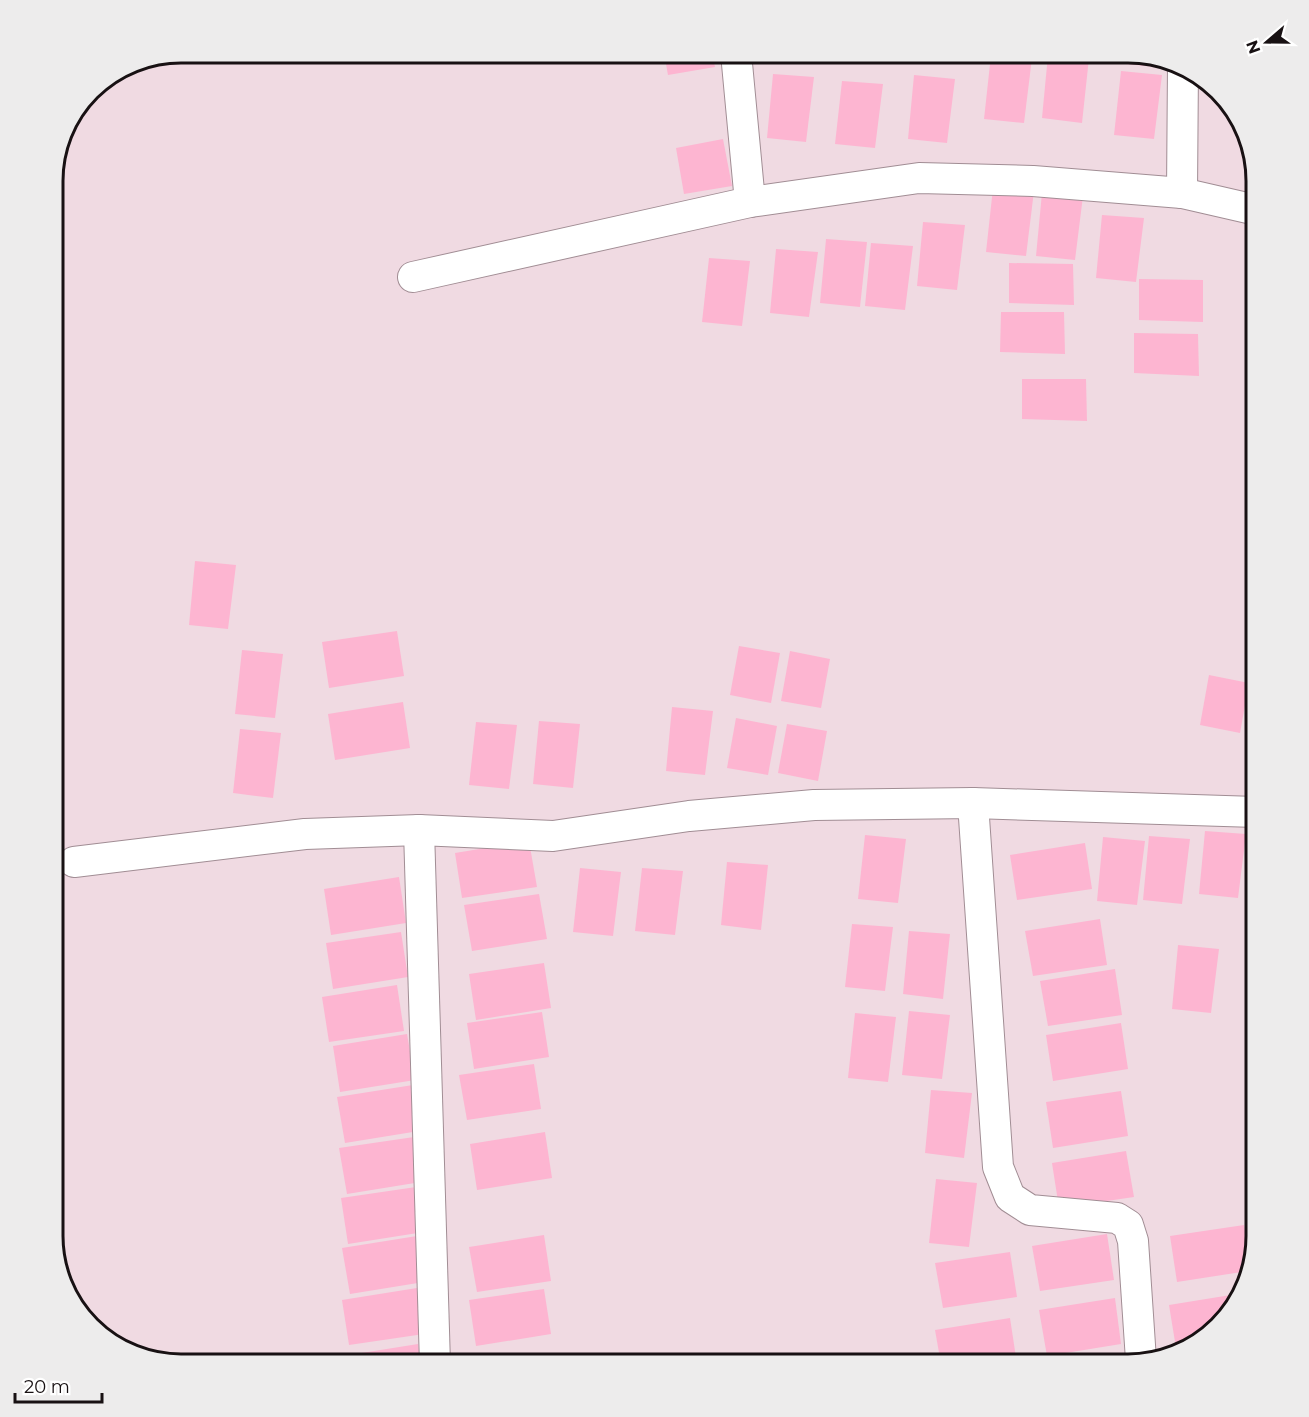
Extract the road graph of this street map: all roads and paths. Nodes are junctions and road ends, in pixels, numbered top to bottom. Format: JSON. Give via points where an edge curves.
{"nodes":[{"id":1,"x":737,"y":63,"type":"edge"},
{"id":2,"x":1182,"y":76,"type":"edge"},
{"id":3,"x":1182,"y":193,"type":"junction"},
{"id":4,"x":750,"y":202,"type":"junction"},
{"id":5,"x":1246,"y":208,"type":"edge"},
{"id":6,"x":413,"y":277,"type":"dead end"},
{"id":7,"x":973,"y":803,"type":"junction"},
{"id":8,"x":1246,"y":812,"type":"edge"},
{"id":9,"x":418,"y":830,"type":"junction"},
{"id":10,"x":74,"y":862,"type":"dead end"},
{"id":11,"x":1141,"y":1353,"type":"edge"},
{"id":12,"x":435,"y":1354,"type":"edge"}],
"edges":[{"from":1,"to":4,"type":"street"},
{"from":2,"to":3,"type":"street"},
{"from":3,"to":4,"type":"street","via":[[1033,181],[919,178]]},
{"from":3,"to":5,"type":"street"},
{"from":4,"to":6,"type":"street"},
{"from":7,"to":8,"type":"street"},
{"from":7,"to":9,"type":"street","via":[[814,805],[689,816],[553,837]]},
{"from":7,"to":11,"type":"street","via":[[998,1167],[1010,1197],[1030,1210],[1116,1218],[1128,1225],[1133,1241]]},
{"from":9,"to":10,"type":"street","via":[[305,834]]},
{"from":9,"to":12,"type":"street"}]}
